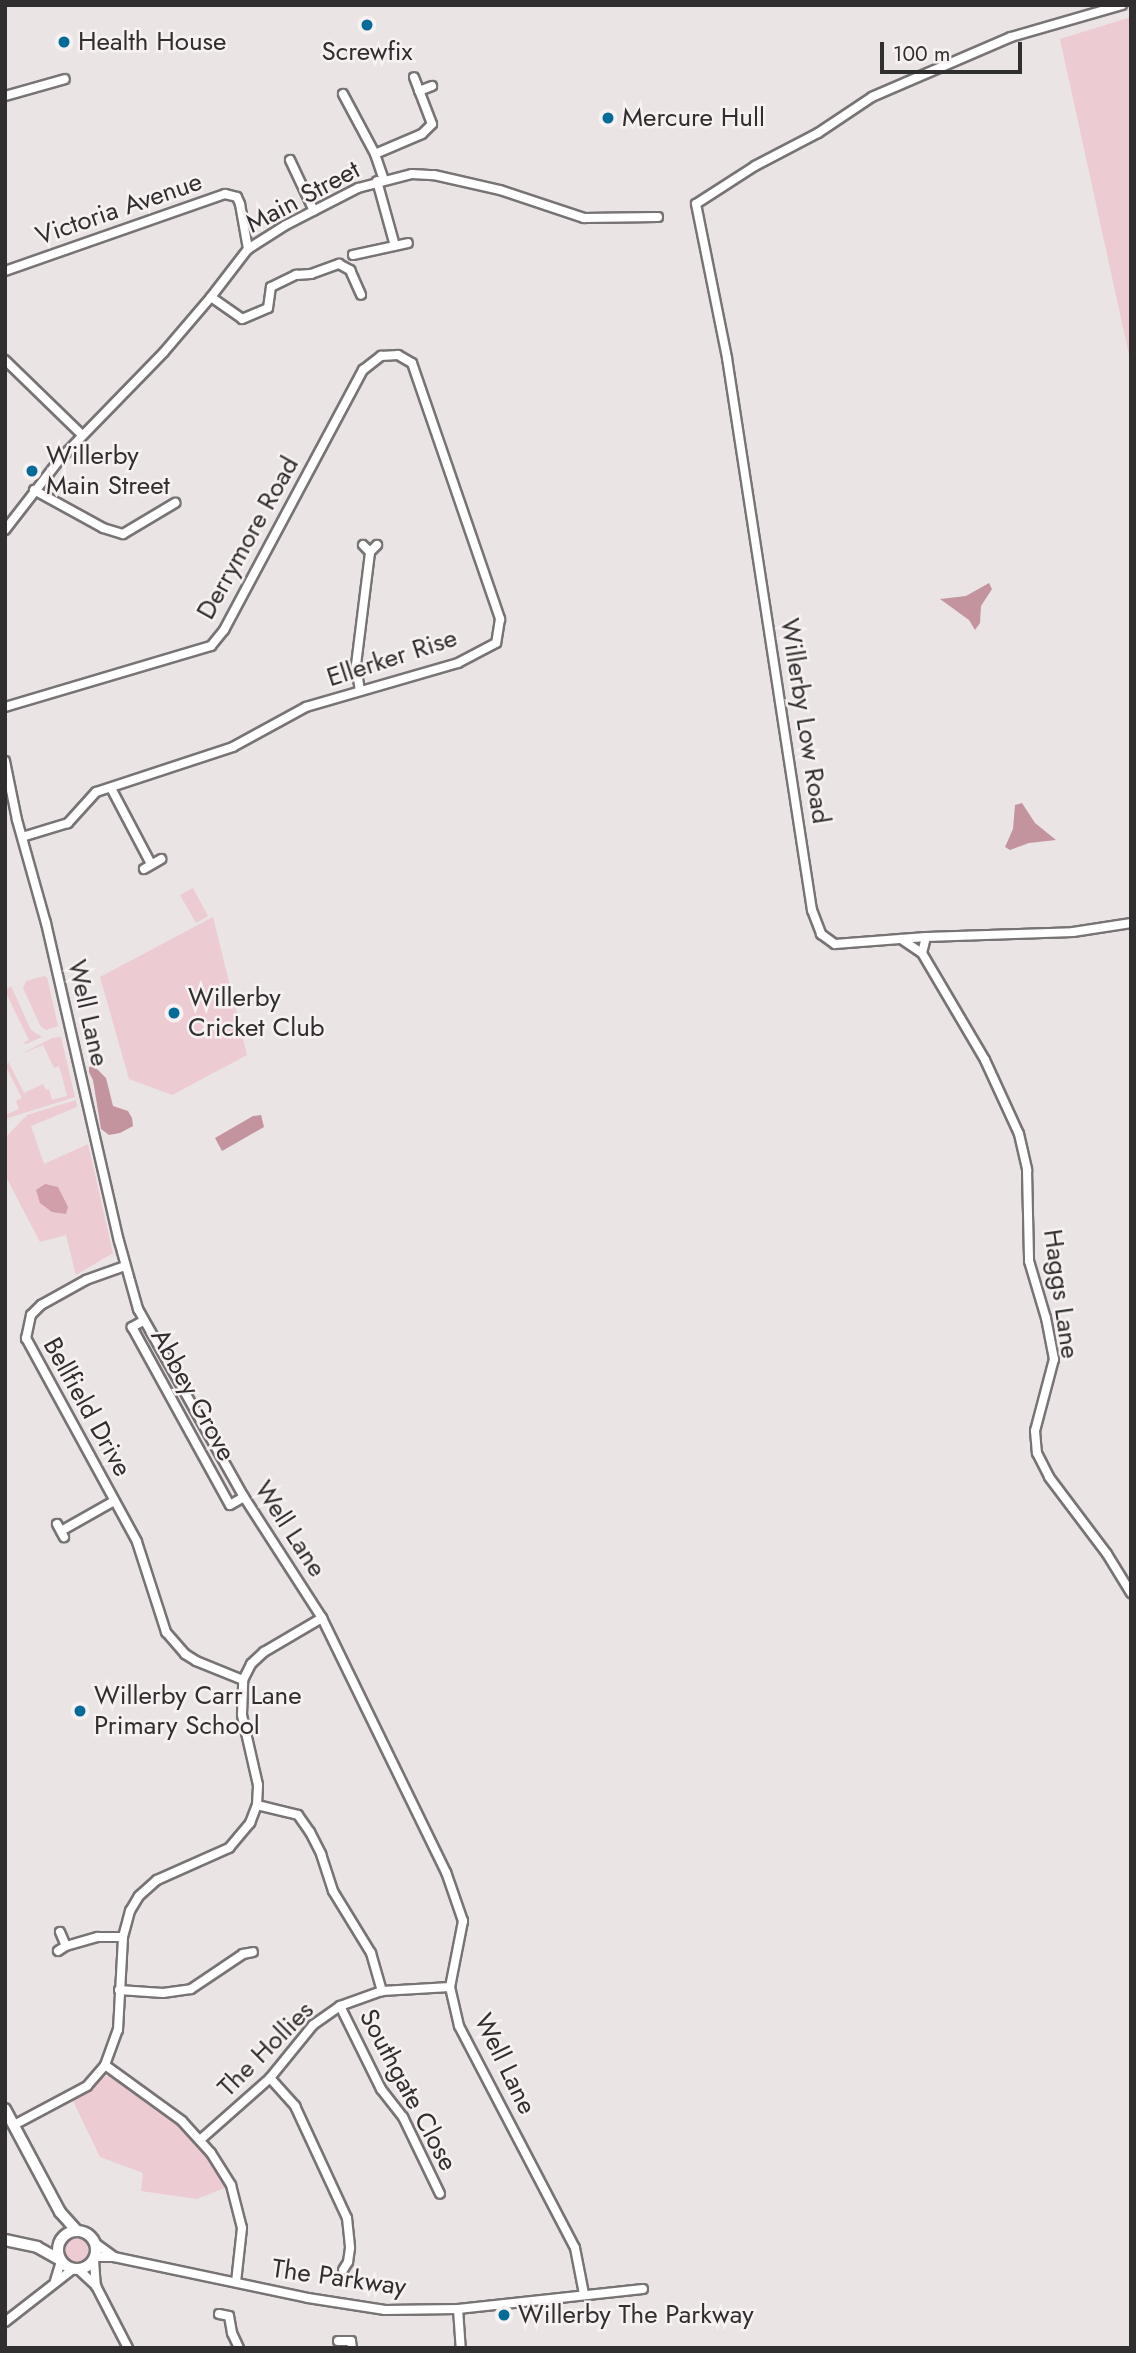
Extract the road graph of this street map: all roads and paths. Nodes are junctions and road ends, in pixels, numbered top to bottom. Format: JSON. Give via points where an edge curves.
{"nodes":[{"id":1,"x":1122,"y":5,"type":"edge"},
{"id":2,"x":414,"y":77,"type":"dead end"},
{"id":3,"x":65,"y":79,"type":"dead end"},
{"id":4,"x":432,"y":86,"type":"dead end"},
{"id":5,"x":419,"y":91,"type":"junction"},
{"id":6,"x":343,"y":94,"type":"dead end"},
{"id":7,"x":5,"y":96,"type":"edge"},
{"id":8,"x":375,"y":154,"type":"junction"},
{"id":9,"x":290,"y":160,"type":"dead end"},
{"id":10,"x":380,"y":181,"type":"junction"},
{"id":11,"x":314,"y":211,"type":"junction"},
{"id":12,"x":658,"y":217,"type":"dead end"},
{"id":13,"x":408,"y":243,"type":"dead end"},
{"id":14,"x":395,"y":246,"type":"junction"},
{"id":15,"x":248,"y":249,"type":"junction"},
{"id":16,"x":352,"y":255,"type":"dead end"},
{"id":17,"x":5,"y":271,"type":"edge"},
{"id":18,"x":361,"y":295,"type":"dead end"},
{"id":19,"x":211,"y":298,"type":"junction"},
{"id":20,"x":268,"y":308,"type":"junction"},
{"id":21,"x":278,"y":311,"type":"dead end"},
{"id":22,"x":398,"y":355,"type":"joint"},
{"id":23,"x":6,"y":361,"type":"edge"},
{"id":24,"x":81,"y":433,"type":"junction"},
{"id":25,"x":34,"y":490,"type":"junction"},
{"id":26,"x":175,"y":503,"type":"dead end"},
{"id":27,"x":154,"y":517,"type":"junction"},
{"id":28,"x":159,"y":527,"type":"dead end"},
{"id":29,"x":5,"y":530,"type":"edge"},
{"id":30,"x":370,"y":547,"type":"dead end"},
{"id":31,"x":360,"y":691,"type":"junction"},
{"id":32,"x":5,"y":707,"type":"edge"},
{"id":33,"x":5,"y":761,"type":"edge"},
{"id":34,"x":111,"y":788,"type":"junction"},
{"id":35,"x":22,"y":837,"type":"junction"},
{"id":36,"x":161,"y":859,"type":"dead end"},
{"id":37,"x":1131,"y":923,"type":"edge"},
{"id":38,"x":926,"y":937,"type":"junction"},
{"id":39,"x":900,"y":938,"type":"junction"},
{"id":40,"x":922,"y":953,"type":"junction"},
{"id":41,"x":125,"y":1266,"type":"junction"},
{"id":42,"x":143,"y":1321,"type":"junction"},
{"id":43,"x":244,"y":1497,"type":"junction"},
{"id":44,"x":114,"y":1501,"type":"junction"},
{"id":45,"x":60,"y":1531,"type":"dead end"},
{"id":46,"x":1131,"y":1594,"type":"edge"},
{"id":47,"x":322,"y":1618,"type":"junction"},
{"id":48,"x":243,"y":1680,"type":"junction"},
{"id":49,"x":257,"y":1805,"type":"junction"},
{"id":50,"x":60,"y":1932,"type":"dead end"},
{"id":51,"x":123,"y":1937,"type":"junction"},
{"id":52,"x":66,"y":1945,"type":"junction"},
{"id":53,"x":58,"y":1951,"type":"dead end"},
{"id":54,"x":253,"y":1952,"type":"dead end"},
{"id":55,"x":450,"y":1987,"type":"junction"},
{"id":56,"x":119,"y":1990,"type":"junction"},
{"id":57,"x":382,"y":1992,"type":"junction"},
{"id":58,"x":340,"y":2006,"type":"junction"},
{"id":59,"x":105,"y":2065,"type":"junction"},
{"id":60,"x":270,"y":2078,"type":"junction"},
{"id":61,"x":5,"y":2109,"type":"edge"},
{"id":62,"x":14,"y":2125,"type":"junction"},
{"id":63,"x":200,"y":2140,"type":"junction"},
{"id":64,"x":440,"y":2194,"type":"dead end"},
{"id":65,"x":60,"y":2212,"type":"junction"},
{"id":66,"x":77,"y":2231,"type":"junction"},
{"id":67,"x":61,"y":2239,"type":"junction"},
{"id":68,"x":5,"y":2240,"type":"edge"},
{"id":69,"x":95,"y":2243,"type":"junction"},
{"id":70,"x":37,"y":2246,"type":"junction"},
{"id":71,"x":114,"y":2257,"type":"junction"},
{"id":72,"x":94,"y":2258,"type":"junction"},
{"id":73,"x":60,"y":2260,"type":"junction"},
{"id":74,"x":76,"y":2269,"type":"junction"},
{"id":75,"x":343,"y":2270,"type":"dead end"},
{"id":76,"x":55,"y":2281,"type":"junction"},
{"id":77,"x":236,"y":2282,"type":"junction"},
{"id":78,"x":96,"y":2286,"type":"junction"},
{"id":79,"x":643,"y":2290,"type":"dead end"},
{"id":80,"x":584,"y":2294,"type":"junction"},
{"id":81,"x":457,"y":2309,"type":"junction"},
{"id":82,"x":219,"y":2314,"type":"dead end"},
{"id":83,"x":5,"y":2322,"type":"edge"},
{"id":84,"x":338,"y":2341,"type":"dead end"},
{"id":85,"x":128,"y":2348,"type":"edge"},
{"id":86,"x":239,"y":2348,"type":"edge"},
{"id":87,"x":352,"y":2348,"type":"edge"},
{"id":88,"x":461,"y":2348,"type":"edge"}],
"edges":[{"from":1,"to":39,"type":"street","name":"Willerby Low Road","via":[[1011,37],[872,97],[696,204],[727,358],[811,909],[821,934],[835,944]]},
{"from":2,"to":5,"type":"street"},
{"from":3,"to":7,"type":"street"},
{"from":4,"to":5,"type":"street"},
{"from":5,"to":8,"type":"street","via":[[432,124],[422,134]]},
{"from":6,"to":8,"type":"street"},
{"from":8,"to":10,"type":"street"},
{"from":9,"to":11,"type":"street"},
{"from":10,"to":11,"type":"street","name":"Main Street"},
{"from":10,"to":12,"type":"street","name":"Main Street","via":[[412,174],[449,177],[584,218]]},
{"from":10,"to":14,"type":"street"},
{"from":11,"to":15,"type":"street","name":"Main Street"},
{"from":13,"to":14,"type":"street"},
{"from":14,"to":16,"type":"street"},
{"from":15,"to":17,"type":"street","name":"Victoria Avenue","via":[[240,204],[237,197],[225,194]]},
{"from":15,"to":19,"type":"street","name":"Main Street"},
{"from":18,"to":20,"type":"street","via":[[350,270],[339,264],[271,287]]},
{"from":19,"to":20,"type":"street","via":[[242,319]]},
{"from":19,"to":24,"type":"street","name":"Main Street","via":[[164,352]]},
{"from":20,"to":21,"type":"street"},
{"from":22,"to":31,"type":"street","name":"Ellerker Rise","via":[[412,363],[419,380],[500,619],[496,643],[458,663]]},
{"from":22,"to":32,"type":"street","name":"Derrymore Road","via":[[382,356],[363,370],[224,630],[211,646]]},
{"from":23,"to":24,"type":"street"},
{"from":24,"to":25,"type":"street","name":"Main Street"},
{"from":25,"to":27,"type":"street","via":[[113,532],[132,531]]},
{"from":25,"to":29,"type":"street","name":"Main Street"},
{"from":26,"to":27,"type":"street"},
{"from":27,"to":28,"type":"street"},
{"from":30,"to":31,"type":"street","via":[[356,665]]},
{"from":31,"to":34,"type":"street","name":"Ellerker Rise","via":[[306,707],[233,747]]},
{"from":33,"to":35,"type":"street","name":"Well Lane"},
{"from":34,"to":35,"type":"street","name":"Ellerker Rise","via":[[96,792],[68,823]]},
{"from":34,"to":36,"type":"street","via":[[147,865]]},
{"from":35,"to":41,"type":"street","name":"Well Lane","via":[[43,909]]},
{"from":37,"to":38,"type":"street","name":"Willerby Low Road","via":[[1073,932]]},
{"from":38,"to":39,"type":"street","name":"Willerby Low Road"},
{"from":38,"to":40,"type":"street"},
{"from":39,"to":40,"type":"street","name":"Haggs Lane"},
{"from":40,"to":46,"type":"street","name":"Haggs Lane","via":[[991,1072],[1018,1134],[1027,1170],[1029,1261],[1054,1359],[1035,1431],[1037,1452],[1049,1477]]},
{"from":41,"to":42,"type":"street","name":"Well Lane"},
{"from":41,"to":44,"type":"street","name":"Bellfield Drive","via":[[86,1280],[41,1306],[26,1327],[30,1350]]},
{"from":42,"to":43,"type":"street","name":"Well Lane"},
{"from":42,"to":43,"type":"street","name":"Abbey Grove","via":[[130,1323],[229,1505]]},
{"from":43,"to":47,"type":"street","name":"Well Lane"},
{"from":44,"to":45,"type":"street","name":"Bellfield Drive"},
{"from":44,"to":48,"type":"street","name":"Bellfield Drive","via":[[137,1542],[166,1632],[176,1646],[196,1661]]},
{"from":47,"to":48,"type":"street","via":[[264,1653],[251,1664]]},
{"from":47,"to":55,"type":"street","name":"Well Lane","via":[[457,1900],[463,1921]]},
{"from":48,"to":49,"type":"street","via":[[242,1716],[258,1785]]},
{"from":49,"to":51,"type":"street","via":[[250,1824],[229,1848],[174,1870],[139,1896]]},
{"from":49,"to":57,"type":"street","via":[[298,1815],[310,1832],[333,1891],[371,1953]]},
{"from":50,"to":52,"type":"street"},
{"from":51,"to":52,"type":"street"},
{"from":51,"to":56,"type":"street"},
{"from":52,"to":53,"type":"street"},
{"from":54,"to":56,"type":"street","via":[[191,1989],[163,1993]]},
{"from":55,"to":57,"type":"street","name":"The Hollies"},
{"from":55,"to":80,"type":"street","name":"Well Lane","via":[[459,2026],[575,2248]]},
{"from":56,"to":59,"type":"street","via":[[118,2030]]},
{"from":57,"to":58,"type":"street","name":"The Hollies"},
{"from":58,"to":60,"type":"street","name":"The Hollies","via":[[313,2025]]},
{"from":58,"to":64,"type":"street","name":"Southgate Close"},
{"from":59,"to":62,"type":"street","via":[[87,2086]]},
{"from":59,"to":63,"type":"street","via":[[150,2095]]},
{"from":60,"to":63,"type":"street","name":"The Hollies"},
{"from":60,"to":75,"type":"street","via":[[295,2106],[347,2218],[348,2262]]},
{"from":61,"to":62,"type":"street"},
{"from":62,"to":65,"type":"street"},
{"from":63,"to":77,"type":"street","via":[[231,2185],[238,2206],[242,2228]]},
{"from":65,"to":66,"type":"street"},
{"from":65,"to":67,"type":"street"},
{"from":66,"to":67,"type":"street"},
{"from":66,"to":69,"type":"street","via":[[88,2234]]},
{"from":67,"to":70,"type":"street"},
{"from":67,"to":73,"type":"street"},
{"from":68,"to":70,"type":"street"},
{"from":69,"to":71,"type":"street","name":"The Parkway"},
{"from":69,"to":72,"type":"street"},
{"from":70,"to":73,"type":"street"},
{"from":71,"to":72,"type":"street","name":"The Parkway"},
{"from":71,"to":77,"type":"street","name":"The Parkway"},
{"from":72,"to":74,"type":"street"},
{"from":72,"to":78,"type":"street"},
{"from":73,"to":74,"type":"street"},
{"from":73,"to":76,"type":"street"},
{"from":74,"to":76,"type":"street"},
{"from":74,"to":78,"type":"street"},
{"from":76,"to":83,"type":"street"},
{"from":77,"to":81,"type":"street","name":"The Parkway","via":[[385,2310]]},
{"from":78,"to":85,"type":"street"},
{"from":79,"to":80,"type":"street","name":"The Parkway"},
{"from":80,"to":81,"type":"street","name":"The Parkway"},
{"from":81,"to":88,"type":"street"},
{"from":82,"to":86,"type":"street","via":[[229,2316]]},
{"from":84,"to":87,"type":"street","via":[[351,2341]]}]}
